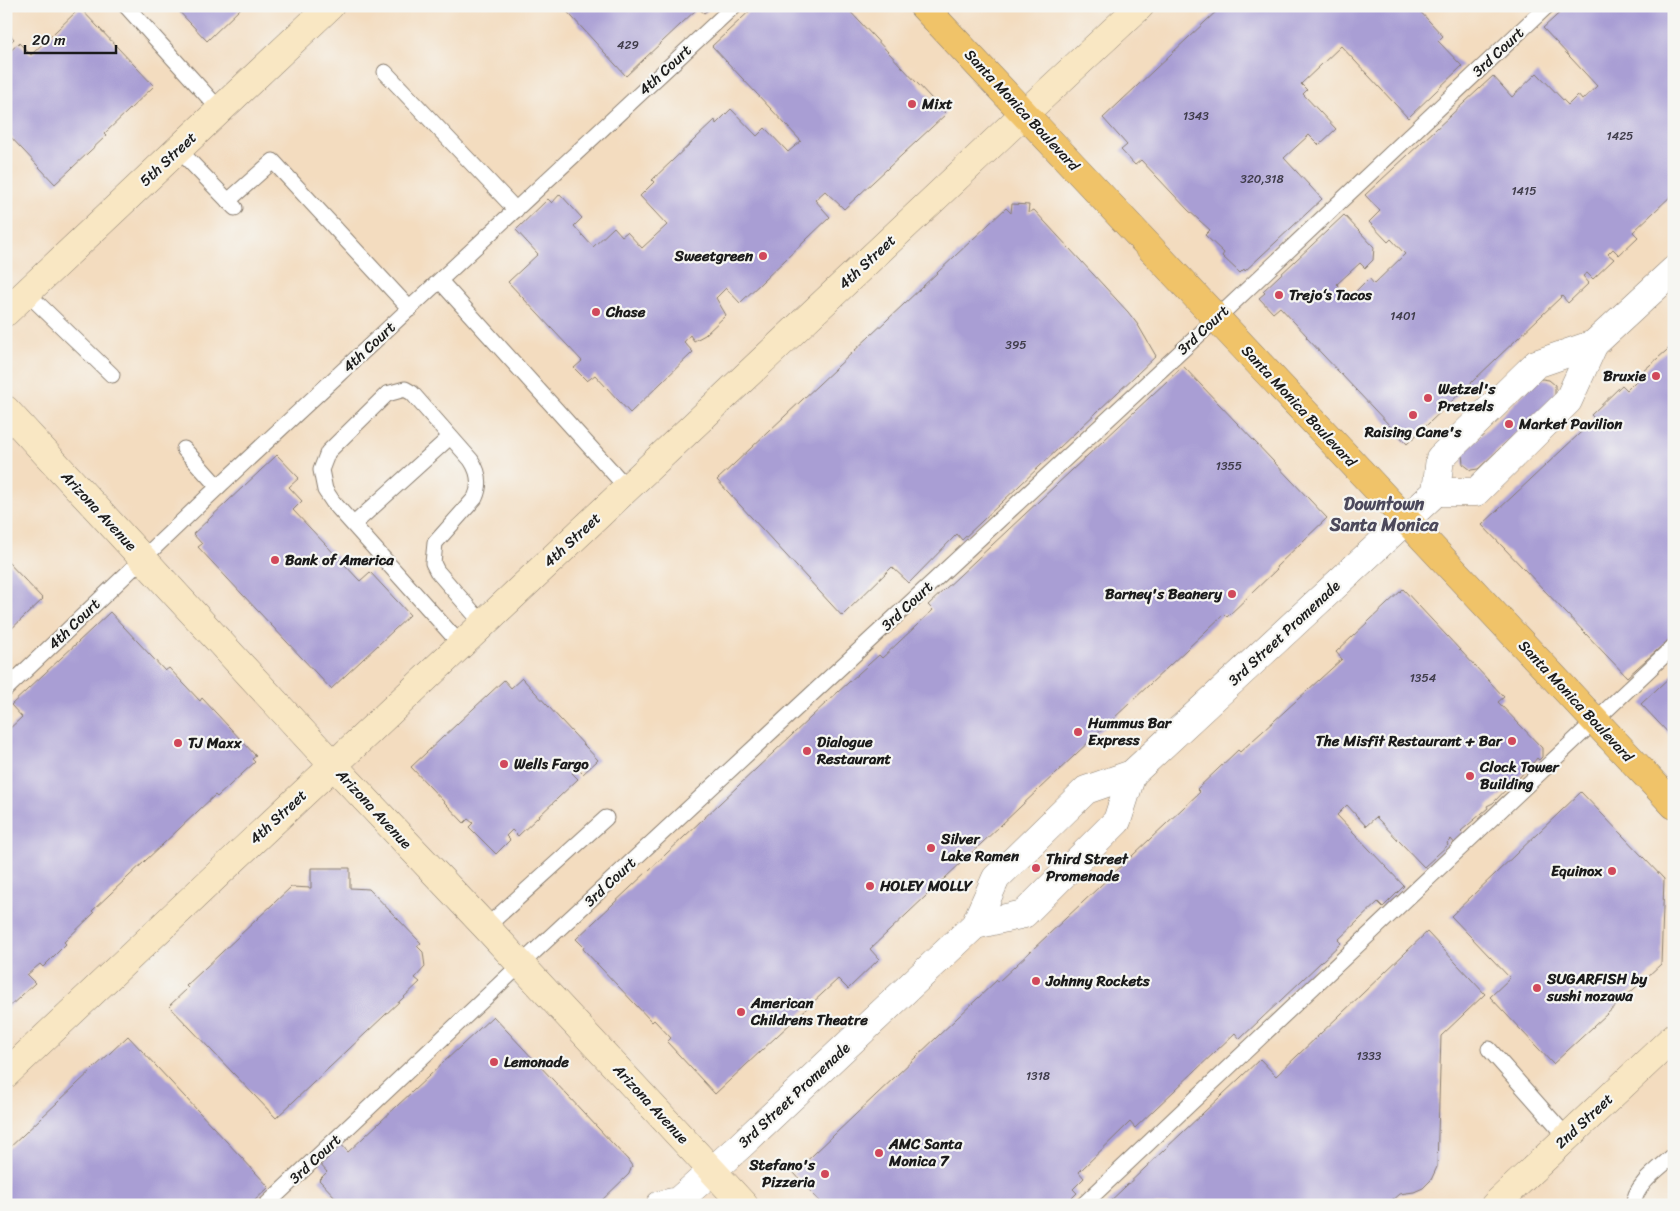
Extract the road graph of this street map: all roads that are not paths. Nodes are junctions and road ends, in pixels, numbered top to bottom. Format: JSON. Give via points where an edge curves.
{"nodes":[{"id":1,"x":126,"y":6,"type":"edge"},
{"id":2,"x":330,"y":6,"type":"edge"},
{"id":3,"x":734,"y":6,"type":"edge"},
{"id":4,"x":923,"y":6,"type":"edge"},
{"id":5,"x":1140,"y":6,"type":"edge"},
{"id":6,"x":1547,"y":6,"type":"edge"},
{"id":7,"x":385,"y":72,"type":"dead end"},
{"id":8,"x":220,"y":110,"type":"junction"},
{"id":9,"x":1025,"y":113,"type":"junction"},
{"id":10,"x":179,"y":150,"type":"junction"},
{"id":11,"x":516,"y":210,"type":"junction"},
{"id":12,"x":1674,"y":270,"type":"edge"},
{"id":13,"x":440,"y":281,"type":"junction"},
{"id":14,"x":27,"y":293,"type":"junction"},
{"id":15,"x":410,"y":309,"type":"junction"},
{"id":16,"x":6,"y":312,"type":"edge"},
{"id":17,"x":1217,"y":318,"type":"junction"},
{"id":18,"x":1594,"y":344,"type":"junction"},
{"id":19,"x":112,"y":375,"type":"dead end"},
{"id":20,"x":6,"y":410,"type":"edge"},
{"id":21,"x":450,"y":437,"type":"junction"},
{"id":22,"x":184,"y":449,"type":"dead end"},
{"id":23,"x":218,"y":487,"type":"junction"},
{"id":24,"x":627,"y":488,"type":"junction"},
{"id":25,"x":1436,"y":492,"type":"junction"},
{"id":26,"x":1406,"y":520,"type":"junction"},
{"id":27,"x":354,"y":524,"type":"junction"},
{"id":28,"x":142,"y":559,"type":"junction"},
{"id":29,"x":483,"y":624,"type":"junction"},
{"id":30,"x":461,"y":645,"type":"junction"},
{"id":31,"x":1674,"y":646,"type":"edge"},
{"id":32,"x":6,"y":689,"type":"edge"},
{"id":33,"x":1594,"y":720,"type":"junction"},
{"id":34,"x":333,"y":766,"type":"junction"},
{"id":35,"x":1132,"y":774,"type":"junction"},
{"id":36,"x":1674,"y":805,"type":"edge"},
{"id":37,"x":606,"y":818,"type":"dead end"},
{"id":38,"x":975,"y":925,"type":"junction"},
{"id":39,"x":486,"y":926,"type":"junction"},
{"id":40,"x":521,"y":964,"type":"junction"},
{"id":41,"x":1674,"y":1037,"type":"edge"},
{"id":42,"x":1489,"y":1049,"type":"dead end"},
{"id":43,"x":6,"y":1074,"type":"edge"},
{"id":44,"x":1567,"y":1137,"type":"junction"},
{"id":45,"x":1674,"y":1155,"type":"edge"},
{"id":46,"x":713,"y":1170,"type":"junction"},
{"id":47,"x":672,"y":1203,"type":"edge"},
{"id":48,"x":266,"y":1205,"type":"edge"},
{"id":49,"x":744,"y":1205,"type":"edge"},
{"id":50,"x":1083,"y":1205,"type":"edge"},
{"id":51,"x":1495,"y":1205,"type":"edge"},
{"id":52,"x":1634,"y":1205,"type":"edge"}],
"edges":[{"from":1,"to":8,"type":"lane"},
{"from":2,"to":8,"type":"street","name":"5th Street"},
{"from":3,"to":11,"type":"lane","name":"4th Court"},
{"from":4,"to":9,"type":"main road","name":"Santa Monica Boulevard"},
{"from":5,"to":9,"type":"street","name":"4th Street"},
{"from":6,"to":17,"type":"lane","name":"3rd Court"},
{"from":7,"to":11,"type":"lane"},
{"from":8,"to":10,"type":"street","name":"5th Street"},
{"from":9,"to":17,"type":"main road","name":"Santa Monica Boulevard"},
{"from":9,"to":24,"type":"street","name":"4th Street"},
{"from":10,"to":14,"type":"street","name":"5th Street"},
{"from":10,"to":15,"type":"lane","via":[[232,205],[273,161]]},
{"from":11,"to":13,"type":"lane","name":"4th Court"},
{"from":12,"to":18,"type":"street"},
{"from":13,"to":15,"type":"lane","name":"4th Court"},
{"from":13,"to":24,"type":"lane"},
{"from":14,"to":16,"type":"street","name":"5th Street"},
{"from":14,"to":19,"type":"lane"},
{"from":15,"to":23,"type":"lane","name":"4th Court"},
{"from":17,"to":26,"type":"main road","name":"Santa Monica Boulevard"},
{"from":17,"to":40,"type":"lane","name":"3rd Court"},
{"from":18,"to":25,"type":"street","via":[[1536,364],[1440,458]]},
{"from":18,"to":25,"type":"street","via":[[1568,401],[1476,492]]},
{"from":20,"to":28,"type":"street","name":"Arizona Avenue"},
{"from":21,"to":27,"type":"lane"},
{"from":21,"to":27,"type":"lane","via":[[412,393],[405,389],[387,394],[328,452],[321,470],[322,482],[333,502]]},
{"from":21,"to":29,"type":"lane","via":[[477,469],[478,492],[436,544],[433,563]]},
{"from":22,"to":23,"type":"lane"},
{"from":23,"to":28,"type":"lane","name":"4th Court"},
{"from":24,"to":29,"type":"street","name":"4th Street"},
{"from":25,"to":26,"type":"street","name":"3rd Street Promenade"},
{"from":26,"to":33,"type":"main road","name":"Santa Monica Boulevard"},
{"from":26,"to":35,"type":"street","name":"3rd Street Promenade"},
{"from":27,"to":30,"type":"lane"},
{"from":28,"to":32,"type":"lane","name":"4th Court"},
{"from":28,"to":34,"type":"street","name":"Arizona Avenue"},
{"from":29,"to":30,"type":"street","name":"4th Street"},
{"from":30,"to":34,"type":"street","name":"4th Street"},
{"from":31,"to":33,"type":"lane"},
{"from":33,"to":36,"type":"main road","name":"Santa Monica Boulevard"},
{"from":33,"to":50,"type":"lane"},
{"from":34,"to":39,"type":"street","name":"Arizona Avenue"},
{"from":34,"to":43,"type":"street","name":"4th Street"},
{"from":35,"to":38,"type":"street","name":"3rd Street Promenade","via":[[1086,790],[996,878]]},
{"from":35,"to":38,"type":"street","name":"3rd Street Promenade","via":[[1117,821],[1024,914]]},
{"from":37,"to":39,"type":"lane"},
{"from":38,"to":46,"type":"street","name":"3rd Street Promenade"},
{"from":39,"to":40,"type":"street","name":"Arizona Avenue"},
{"from":40,"to":46,"type":"street","name":"Arizona Avenue"},
{"from":40,"to":48,"type":"lane","name":"3rd Court"},
{"from":41,"to":44,"type":"street","name":"2nd Street"},
{"from":42,"to":44,"type":"lane"},
{"from":44,"to":51,"type":"street","name":"2nd Street"},
{"from":45,"to":52,"type":"lane","via":[[1639,1188]]},
{"from":46,"to":47,"type":"street","name":"3rd Street Promenade"},
{"from":46,"to":49,"type":"street","name":"Arizona Avenue"}]}
